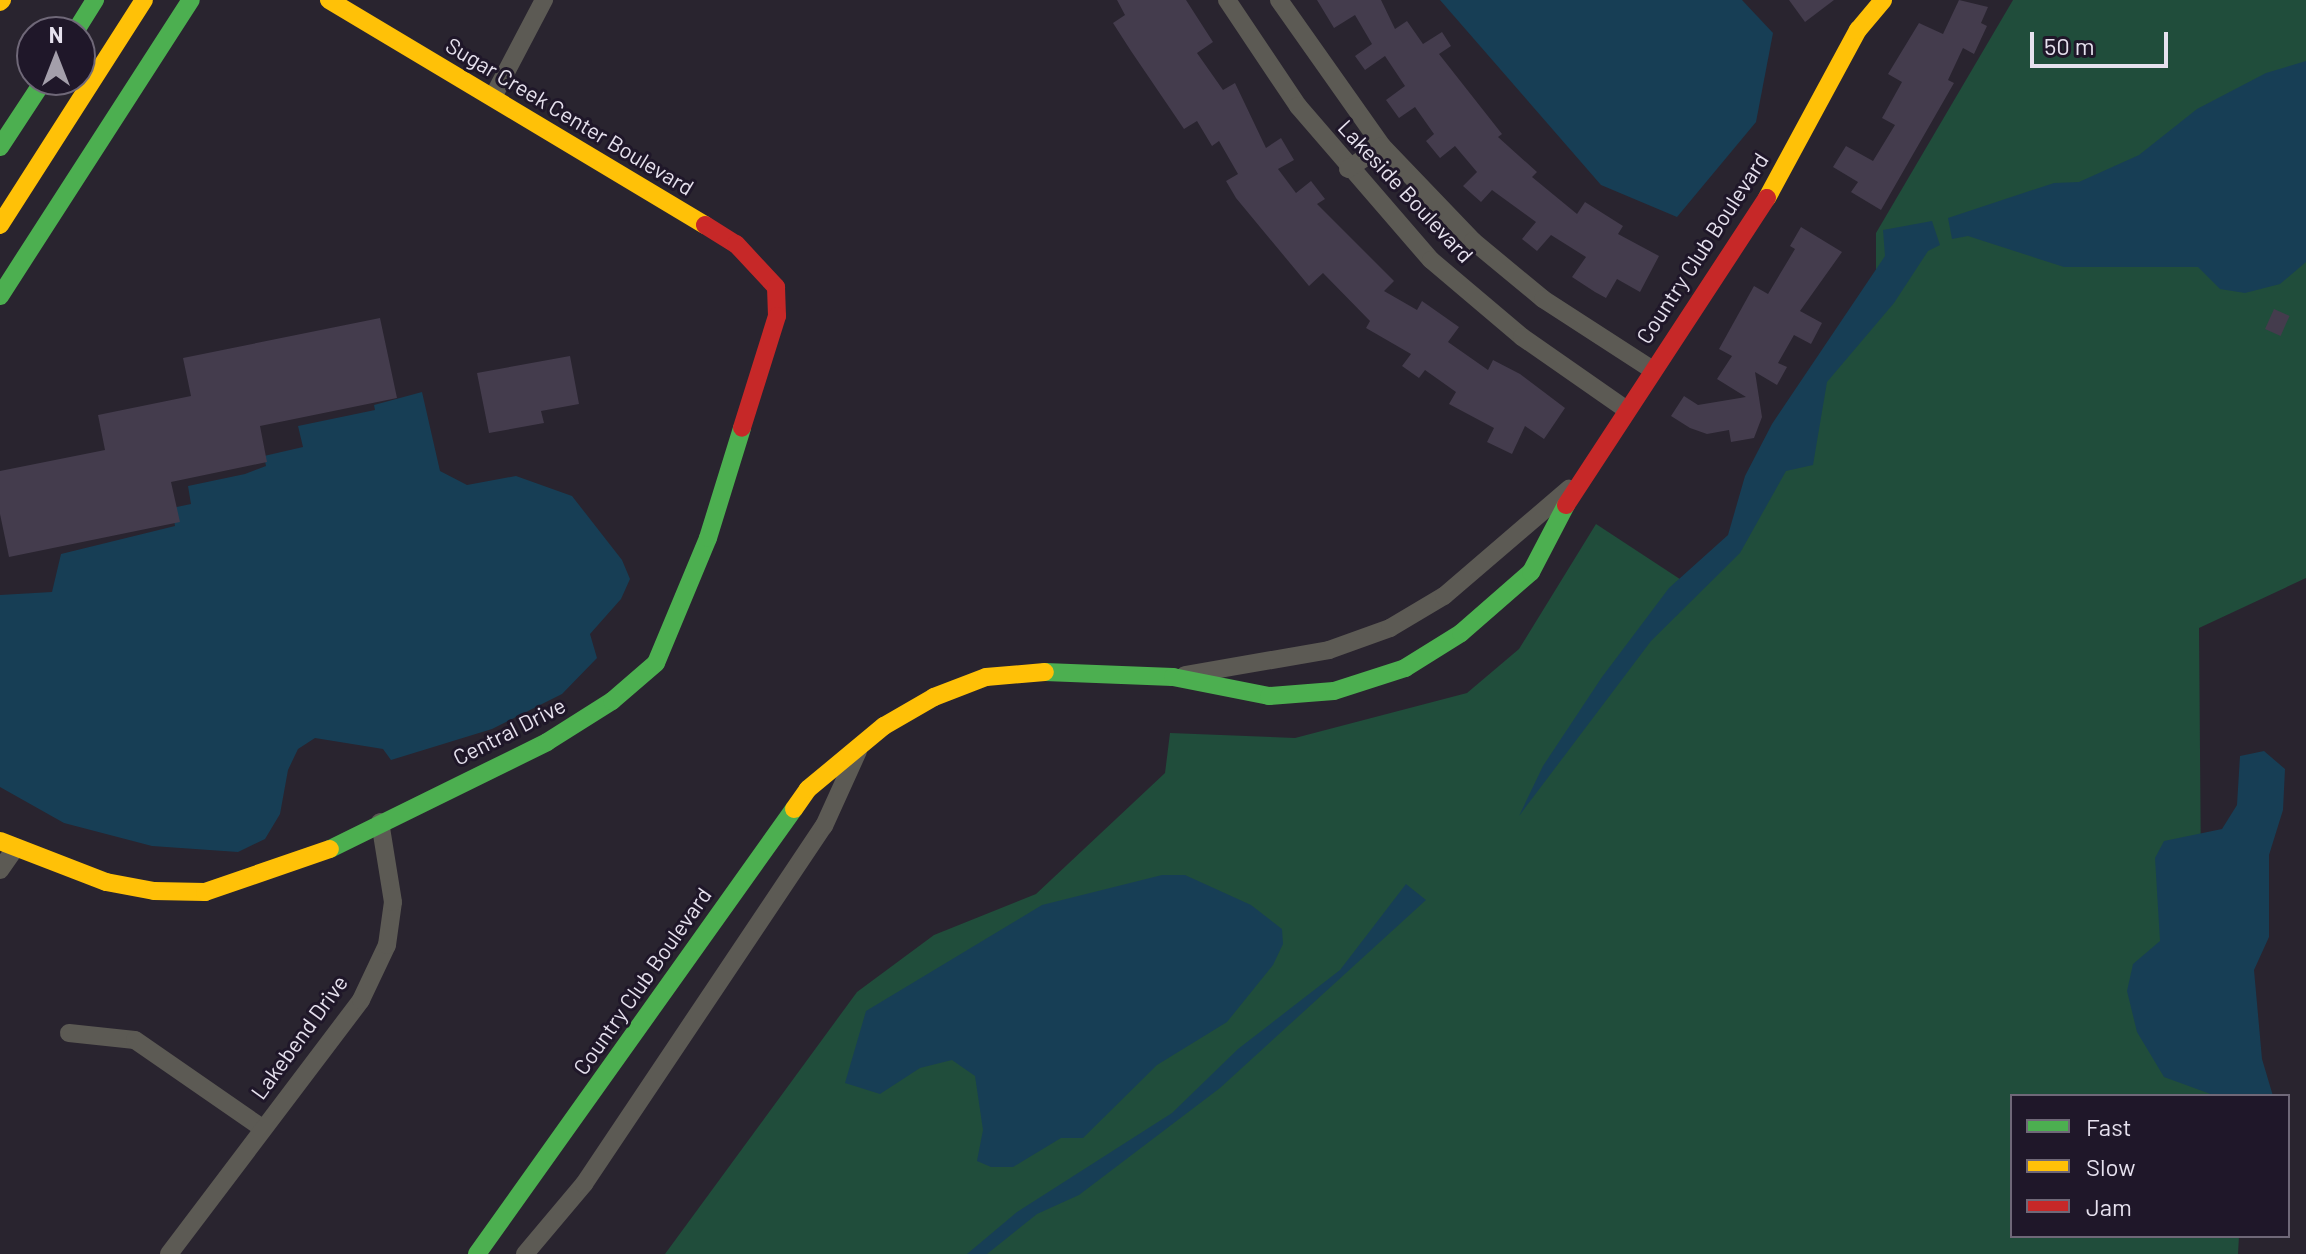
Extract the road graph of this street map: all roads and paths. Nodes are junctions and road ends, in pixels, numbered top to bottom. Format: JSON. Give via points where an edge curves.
{"nodes":[{"id":1,"x":144,"y":0,"type":"edge"},
{"id":2,"x":191,"y":0,"type":"edge"},
{"id":3,"x":329,"y":0,"type":"edge"},
{"id":4,"x":544,"y":0,"type":"edge"},
{"id":5,"x":1227,"y":0,"type":"edge"},
{"id":6,"x":1279,"y":0,"type":"edge"},
{"id":7,"x":1883,"y":0,"type":"edge"},
{"id":8,"x":33,"y":96,"type":"edge"},
{"id":9,"x":493,"y":97,"type":"junction"},
{"id":10,"x":1382,"y":146,"type":"junction"},
{"id":11,"x":0,"y":147,"type":"edge"},
{"id":12,"x":1348,"y":169,"type":"junction"},
{"id":13,"x":0,"y":225,"type":"edge"},
{"id":14,"x":776,"y":287,"type":"joint"},
{"id":15,"x":0,"y":296,"type":"edge"},
{"id":16,"x":1651,"y":369,"type":"junction"},
{"id":17,"x":1624,"y":408,"type":"junction"},
{"id":18,"x":1580,"y":479,"type":"junction"},
{"id":19,"x":1173,"y":677,"type":"junction"},
{"id":20,"x":859,"y":748,"type":"junction"},
{"id":21,"x":380,"y":822,"type":"junction"},
{"id":22,"x":7,"y":845,"type":"edge"},
{"id":23,"x":0,"y":870,"type":"edge"},
{"id":24,"x":69,"y":1033,"type":"dead end"},
{"id":25,"x":262,"y":1128,"type":"junction"},
{"id":26,"x":169,"y":1254,"type":"edge"},
{"id":27,"x":477,"y":1254,"type":"edge"},
{"id":28,"x":525,"y":1254,"type":"edge"}],
"edges":[{"from":1,"to":13,"type":"main road"},
{"from":2,"to":15,"type":"main road"},
{"from":3,"to":9,"type":"main road","name":"Sugar Creek Center Boulevard"},
{"from":4,"to":9,"type":"street"},
{"from":5,"to":12,"type":"street","name":"Lakeside Boulevard"},
{"from":6,"to":10,"type":"street","name":"Lakeside Boulevard"},
{"from":7,"to":16,"type":"main road","name":"Country Club Boulevard","via":[[1858,30],[1775,186]]},
{"from":8,"to":11,"type":"main road"},
{"from":9,"to":14,"type":"main road","name":"Sugar Creek Center Boulevard","via":[[736,244]]},
{"from":10,"to":12,"type":"street"},
{"from":10,"to":16,"type":"street","name":"Lakeside Boulevard","via":[[1508,270]]},
{"from":12,"to":17,"type":"street","name":"Lakeside Boulevard","via":[[1431,260],[1522,337]]},
{"from":14,"to":21,"type":"main road","name":"Central Drive","via":[[777,316],[708,538],[656,663],[612,701],[547,742]]},
{"from":16,"to":17,"type":"main road","name":"Country Club Boulevard"},
{"from":17,"to":18,"type":"main road","name":"Country Club Boulevard"},
{"from":18,"to":19,"type":"street","name":"Country Club Boulevard","via":[[1444,596],[1390,628],[1329,650]]},
{"from":18,"to":19,"type":"main road","name":"Country Club Boulevard","via":[[1531,572],[1461,633],[1405,668],[1334,691],[1269,696]]},
{"from":19,"to":20,"type":"main road","name":"Country Club Boulevard","via":[[1034,672],[986,677],[934,697],[884,726]]},
{"from":20,"to":27,"type":"main road","name":"Country Club Boulevard","via":[[808,789]]},
{"from":20,"to":28,"type":"street","name":"Country Club Boulevard","via":[[824,826],[584,1184]]},
{"from":21,"to":22,"type":"main road","name":"Central Drive","via":[[317,856],[205,892],[154,891],[106,882]]},
{"from":21,"to":25,"type":"street","name":"Lakebend Drive","via":[[393,902],[387,945],[361,1000]]},
{"from":22,"to":23,"type":"street"},
{"from":24,"to":25,"type":"street","via":[[135,1040]]},
{"from":25,"to":26,"type":"street","name":"Lakebend Drive"}]}
